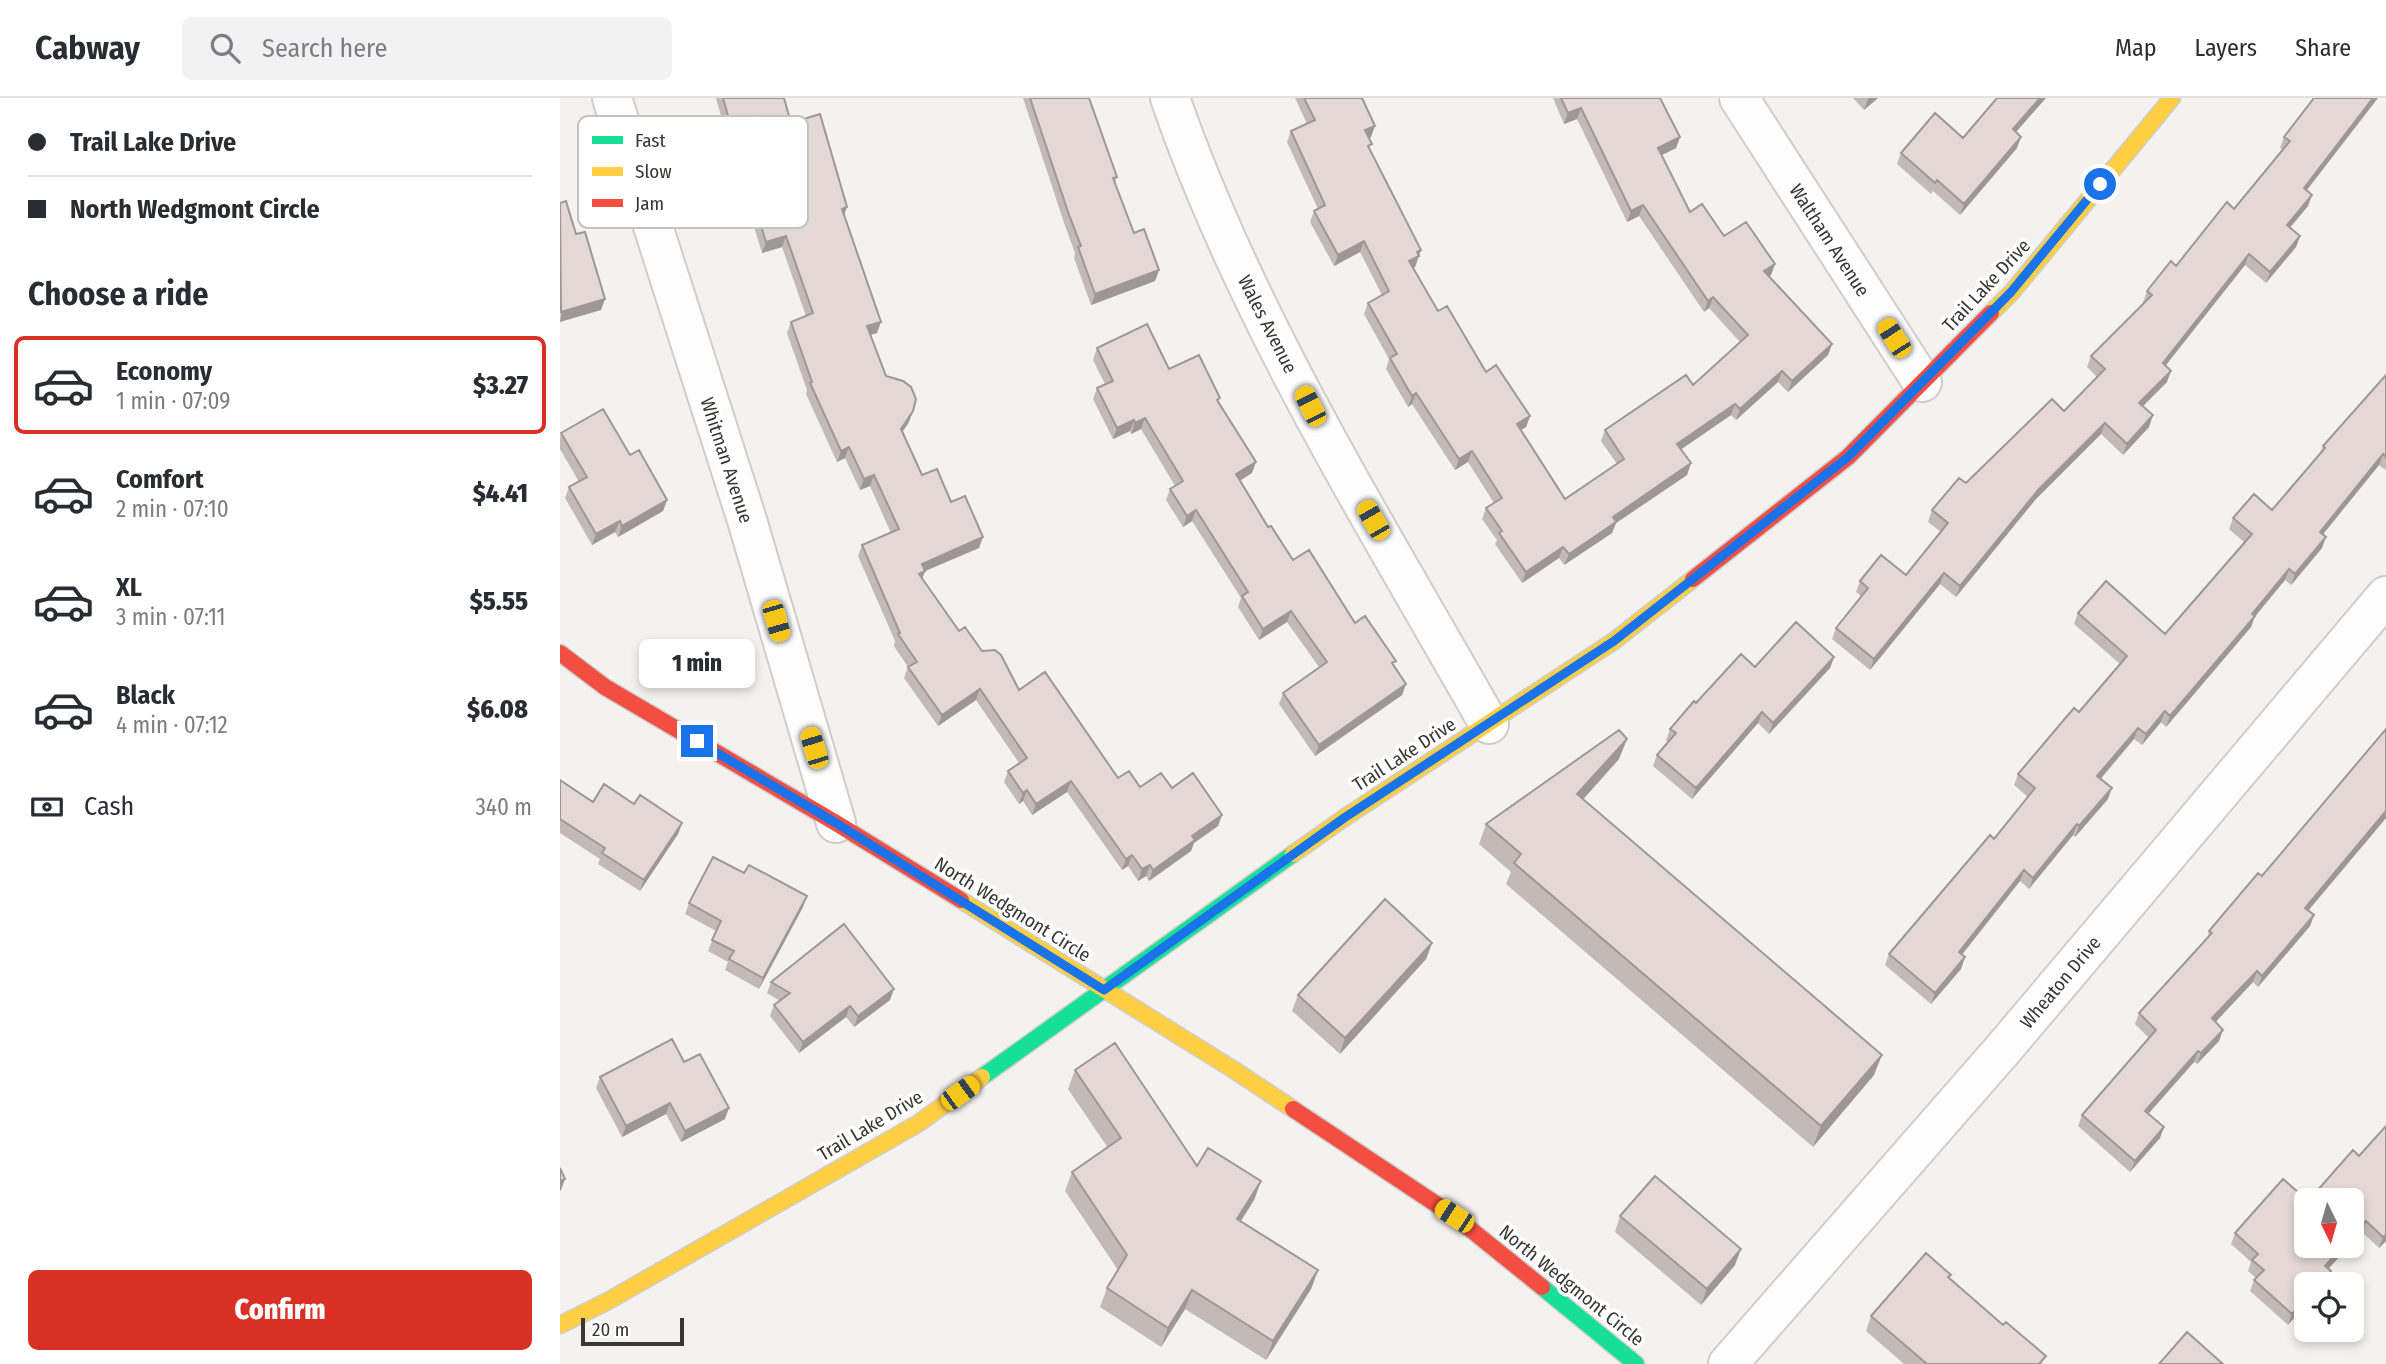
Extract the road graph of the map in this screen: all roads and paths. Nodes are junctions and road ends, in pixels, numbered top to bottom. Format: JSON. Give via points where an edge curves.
{"nodes":[{"id":1,"x":612,"y":98,"type":"edge"},
{"id":2,"x":1170,"y":98,"type":"edge"},
{"id":3,"x":1739,"y":98,"type":"edge"},
{"id":4,"x":2172,"y":98,"type":"edge"},
{"id":5,"x":618,"y":116,"type":"edge"},
{"id":6,"x":654,"y":228,"type":"edge"},
{"id":7,"x":1922,"y":382,"type":"junction"},
{"id":8,"x":2386,"y":596,"type":"edge"},
{"id":9,"x":560,"y":653,"type":"edge"},
{"id":10,"x":1489,"y":724,"type":"junction"},
{"id":11,"x":836,"y":823,"type":"junction"},
{"id":12,"x":1104,"y":990,"type":"junction"},
{"id":13,"x":560,"y":1325,"type":"edge"},
{"id":14,"x":1636,"y":1364,"type":"edge"},
{"id":15,"x":1728,"y":1364,"type":"edge"}],
"edges":[{"from":1,"to":5,"type":"street","name":"Whitman Avenue"},
{"from":2,"to":10,"type":"street","name":"Wales Avenue","via":[[1228,246],[1265,319]]},
{"from":3,"to":7,"type":"street","name":"Waltham Avenue"},
{"from":4,"to":7,"type":"street","name":"Trail Lake Drive","via":[[2011,292]]},
{"from":6,"to":11,"type":"street","name":"Whitman Avenue","via":[[747,520]]},
{"from":7,"to":10,"type":"street","name":"Trail Lake Drive","via":[[1848,457],[1614,641]]},
{"from":8,"to":15,"type":"street","name":"Wheaton Drive","via":[[2005,1047]]},
{"from":9,"to":11,"type":"street","name":"North Wedgmont Circle","via":[[605,687]]},
{"from":10,"to":12,"type":"street","name":"Trail Lake Drive","via":[[1344,818]]},
{"from":11,"to":12,"type":"street","name":"North Wedgmont Circle"},
{"from":12,"to":13,"type":"street","name":"Trail Lake Drive","via":[[919,1123]]},
{"from":12,"to":14,"type":"street","name":"North Wedgmont Circle","via":[[1454,1216]]}]}
